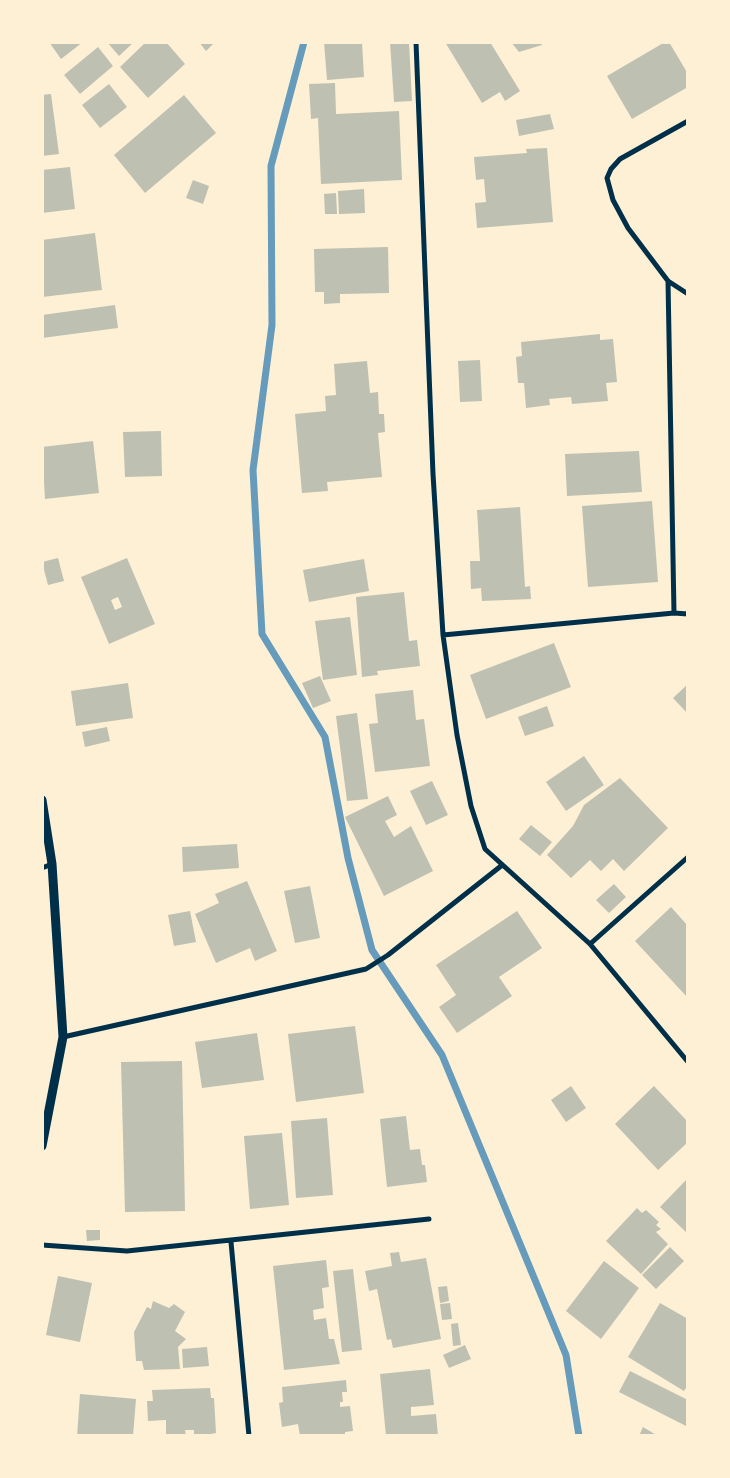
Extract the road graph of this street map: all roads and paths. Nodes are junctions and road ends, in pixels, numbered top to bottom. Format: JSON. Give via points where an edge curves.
{"nodes":[{"id":1,"x":416,"y":42,"type":"edge"},
{"id":2,"x":688,"y":121,"type":"edge"},
{"id":3,"x":668,"y":281,"type":"junction"},
{"id":4,"x":688,"y":294,"type":"edge"},
{"id":5,"x":674,"y":613,"type":"junction"},
{"id":6,"x":688,"y":614,"type":"edge"},
{"id":7,"x":442,"y":635,"type":"junction"},
{"id":8,"x":42,"y":800,"type":"edge"},
{"id":9,"x":688,"y":857,"type":"edge"},
{"id":10,"x":52,"y":864,"type":"junction"},
{"id":11,"x":501,"y":866,"type":"junction"},
{"id":12,"x":42,"y":868,"type":"edge"},
{"id":13,"x":590,"y":944,"type":"junction"},
{"id":14,"x":63,"y":1037,"type":"junction"},
{"id":15,"x":688,"y":1062,"type":"edge"},
{"id":16,"x":42,"y":1146,"type":"edge"},
{"id":17,"x":429,"y":1219,"type":"dead end"},
{"id":18,"x":231,"y":1242,"type":"junction"},
{"id":19,"x":42,"y":1245,"type":"edge"},
{"id":20,"x":249,"y":1436,"type":"edge"}],
"edges":[{"from":1,"to":7,"type":"street"},
{"from":2,"to":3,"type":"street","via":[[620,159],[607,178],[613,200],[628,228]]},
{"from":3,"to":4,"type":"street"},
{"from":3,"to":5,"type":"street"},
{"from":5,"to":6,"type":"street"},
{"from":5,"to":7,"type":"street"},
{"from":7,"to":11,"type":"street","via":[[471,806],[485,849]]},
{"from":8,"to":10,"type":"street"},
{"from":9,"to":13,"type":"street"},
{"from":10,"to":12,"type":"street"},
{"from":10,"to":14,"type":"street"},
{"from":11,"to":13,"type":"street"},
{"from":11,"to":14,"type":"street","via":[[366,969]]},
{"from":13,"to":15,"type":"street"},
{"from":14,"to":16,"type":"street"},
{"from":17,"to":18,"type":"street"},
{"from":18,"to":19,"type":"street","via":[[126,1251]]},
{"from":18,"to":20,"type":"street"}]}
